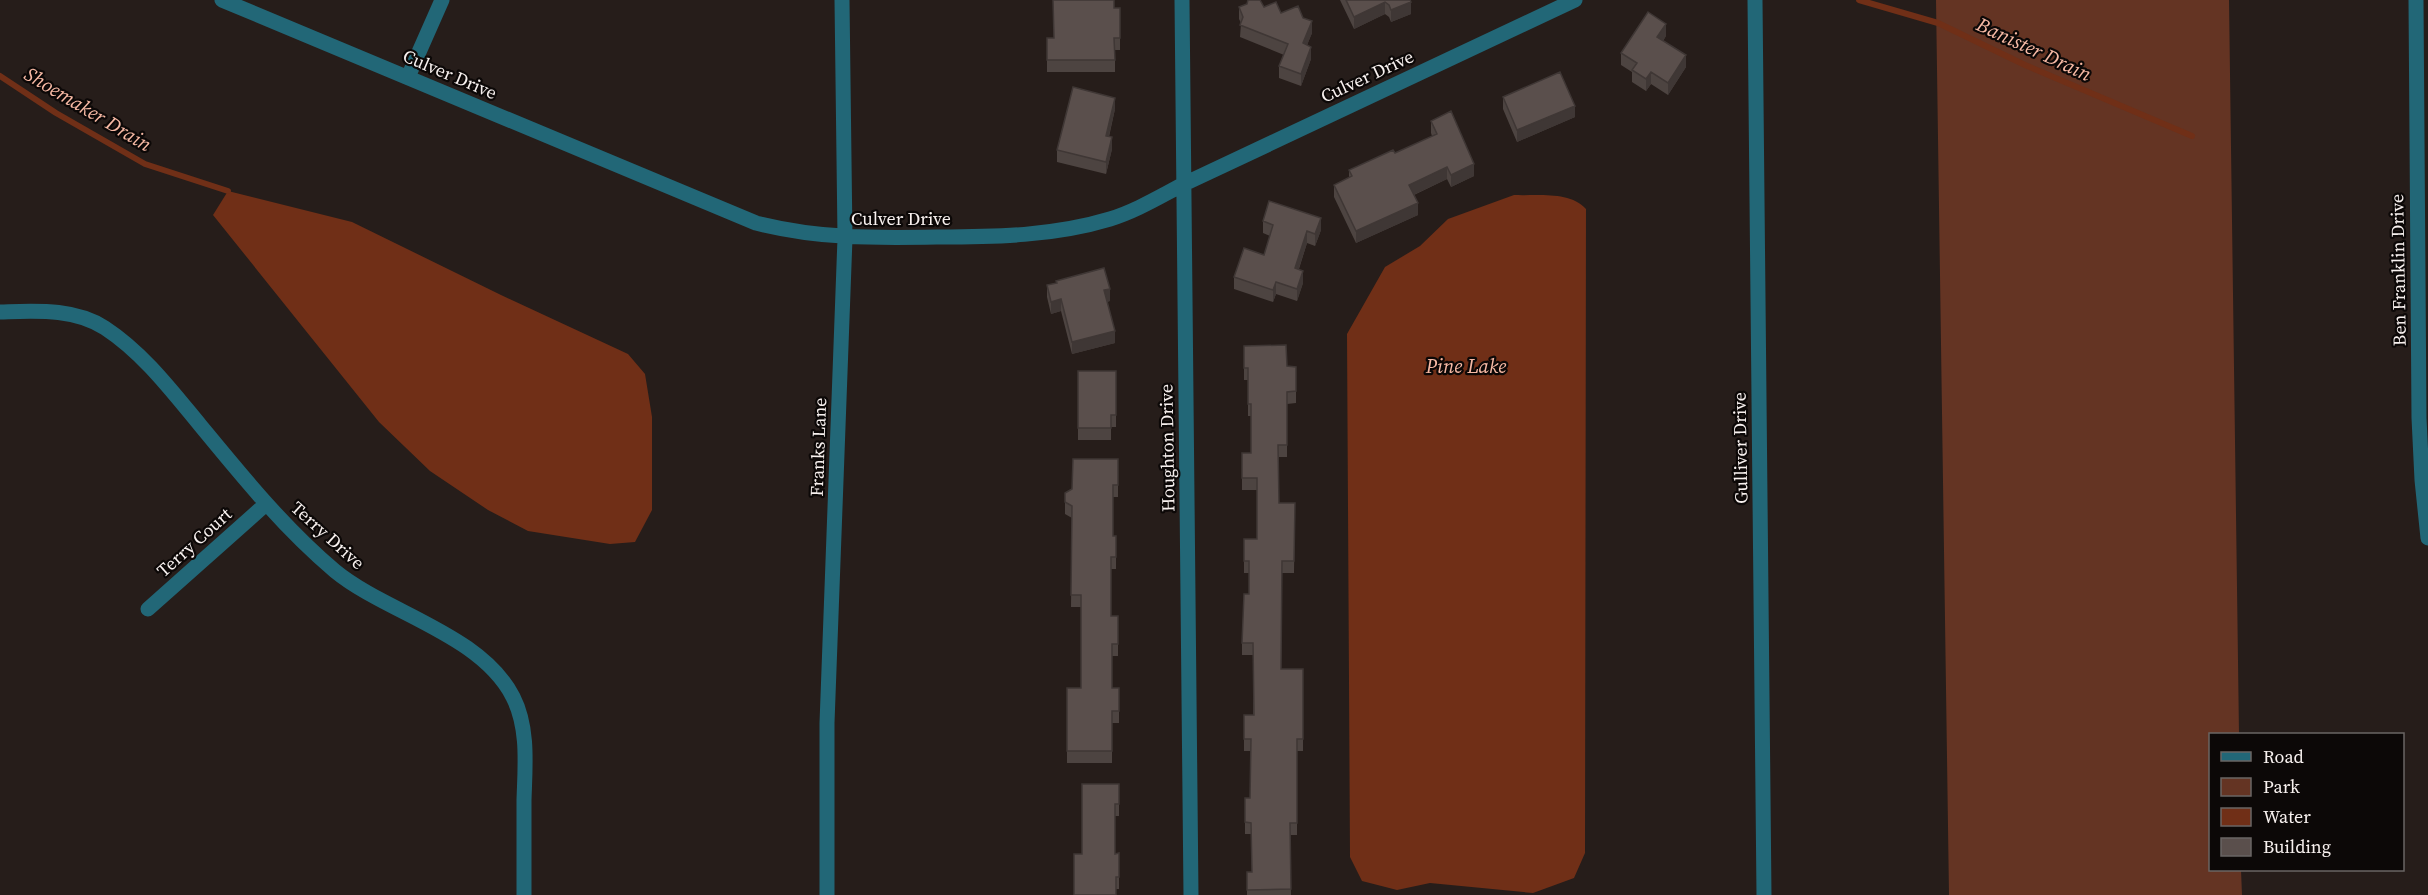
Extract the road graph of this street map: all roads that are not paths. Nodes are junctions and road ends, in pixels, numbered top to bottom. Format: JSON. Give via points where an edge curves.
{"nodes":[{"id":1,"x":222,"y":0,"type":"edge"},
{"id":2,"x":442,"y":0,"type":"edge"},
{"id":3,"x":842,"y":0,"type":"edge"},
{"id":4,"x":1182,"y":0,"type":"edge"},
{"id":5,"x":1575,"y":0,"type":"edge"},
{"id":6,"x":1755,"y":0,"type":"edge"},
{"id":7,"x":2416,"y":0,"type":"edge"},
{"id":8,"x":2422,"y":43,"type":"edge"},
{"id":9,"x":408,"y":77,"type":"junction"},
{"id":10,"x":1184,"y":184,"type":"junction"},
{"id":11,"x":844,"y":238,"type":"junction"},
{"id":12,"x":0,"y":312,"type":"edge"},
{"id":13,"x":266,"y":504,"type":"junction"},
{"id":14,"x":2428,"y":538,"type":"edge"},
{"id":15,"x":148,"y":609,"type":"dead end"},
{"id":16,"x":524,"y":895,"type":"edge"},
{"id":17,"x":827,"y":895,"type":"edge"},
{"id":18,"x":1191,"y":895,"type":"edge"},
{"id":19,"x":1764,"y":895,"type":"edge"}],
"edges":[{"from":1,"to":9,"type":"street","name":"Culver Drive"},
{"from":2,"to":9,"type":"street"},
{"from":3,"to":11,"type":"street","name":"Franks Lane"},
{"from":4,"to":10,"type":"street","name":"Houghton Drive"},
{"from":5,"to":10,"type":"street","name":"Culver Drive"},
{"from":6,"to":19,"type":"street","name":"Gulliver Drive"},
{"from":7,"to":8,"type":"street","name":"Ben Franklin Drive"},
{"from":8,"to":14,"type":"street","name":"Ben Franklin Drive","via":[[2419,406]]},
{"from":9,"to":11,"type":"street","name":"Culver Drive","via":[[756,223]]},
{"from":10,"to":11,"type":"street","name":"Culver Drive","via":[[1133,211],[1085,226],[1000,237]]},
{"from":10,"to":18,"type":"street","name":"Houghton Drive"},
{"from":11,"to":17,"type":"street","name":"Franks Lane","via":[[827,723]]},
{"from":12,"to":13,"type":"street","name":"Terry Drive","via":[[52,311],[103,326],[125,342],[165,383]]},
{"from":13,"to":15,"type":"street","name":"Terry Court"},
{"from":13,"to":16,"type":"street","name":"Terry Drive","via":[[336,572],[434,627],[498,675],[513,698],[522,727]]}]}
